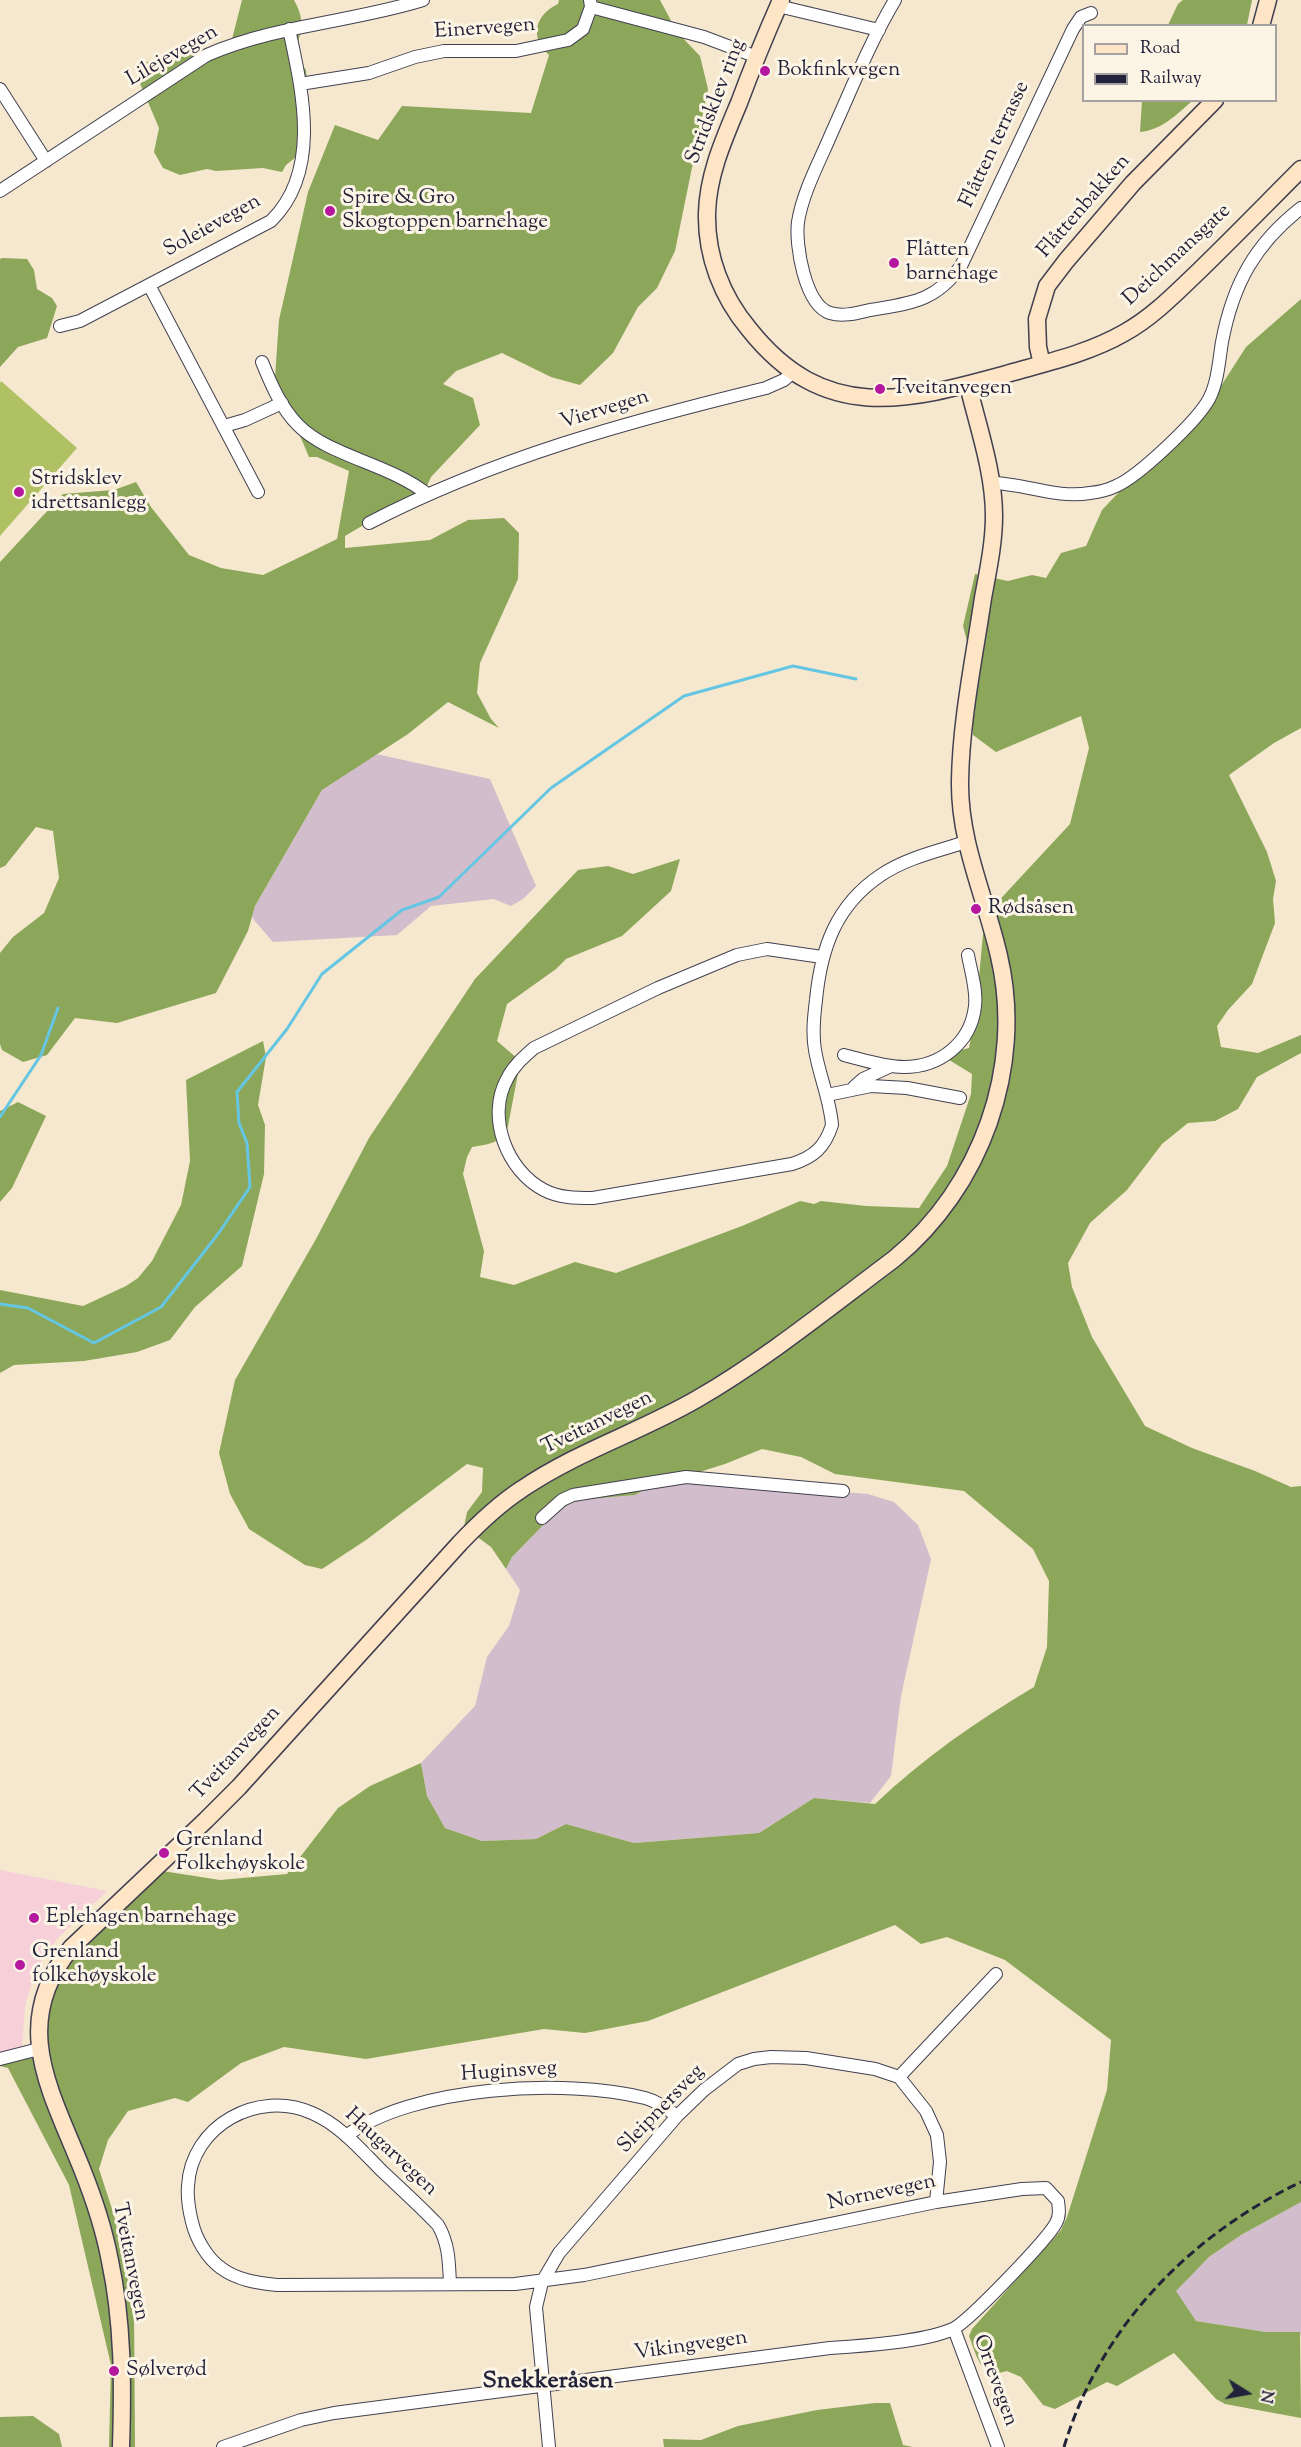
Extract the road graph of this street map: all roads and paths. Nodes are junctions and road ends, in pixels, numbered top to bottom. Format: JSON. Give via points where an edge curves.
{"nodes":[{"id":1,"x":423,"y":0,"type":"edge"},
{"id":2,"x":895,"y":0,"type":"edge"},
{"id":3,"x":1268,"y":0,"type":"edge"},
{"id":4,"x":779,"y":3,"type":"edge"},
{"id":5,"x":590,"y":4,"type":"edge"},
{"id":6,"x":1091,"y":13,"type":"dead end"},
{"id":7,"x":1262,"y":24,"type":"edge"},
{"id":8,"x":289,"y":29,"type":"junction"},
{"id":9,"x":879,"y":30,"type":"junction"},
{"id":10,"x":757,"y":57,"type":"junction"},
{"id":11,"x":300,"y":84,"type":"junction"},
{"id":12,"x":0,"y":89,"type":"edge"},
{"id":13,"x":1213,"y":102,"type":"edge"},
{"id":14,"x":46,"y":160,"type":"junction"},
{"id":15,"x":1301,"y":169,"type":"edge"},
{"id":16,"x":0,"y":191,"type":"edge"},
{"id":17,"x":1301,"y":208,"type":"edge"},
{"id":18,"x":149,"y":285,"type":"junction"},
{"id":19,"x":60,"y":326,"type":"dead end"},
{"id":20,"x":262,"y":362,"type":"dead end"},
{"id":21,"x":1042,"y":364,"type":"junction"},
{"id":22,"x":794,"y":372,"type":"junction"},
{"id":23,"x":968,"y":385,"type":"junction"},
{"id":24,"x":282,"y":403,"type":"junction"},
{"id":25,"x":224,"y":426,"type":"junction"},
{"id":26,"x":991,"y":483,"type":"junction"},
{"id":27,"x":258,"y":492,"type":"dead end"},
{"id":28,"x":427,"y":494,"type":"junction"},
{"id":29,"x":369,"y":523,"type":"dead end"},
{"id":30,"x":966,"y":842,"type":"junction"},
{"id":31,"x":968,"y":955,"type":"dead end"},
{"id":32,"x":822,"y":957,"type":"junction"},
{"id":33,"x":844,"y":1056,"type":"dead end"},
{"id":34,"x":891,"y":1066,"type":"junction"},
{"id":35,"x":853,"y":1089,"type":"junction"},
{"id":36,"x":827,"y":1095,"type":"junction"},
{"id":37,"x":960,"y":1098,"type":"dead end"},
{"id":38,"x":843,"y":1491,"type":"dead end"},
{"id":39,"x":542,"y":1518,"type":"dead end"},
{"id":40,"x":996,"y":1974,"type":"dead end"},
{"id":41,"x":39,"y":2049,"type":"junction"},
{"id":42,"x":0,"y":2060,"type":"edge"},
{"id":43,"x":899,"y":2078,"type":"junction"},
{"id":44,"x":677,"y":2116,"type":"junction"},
{"id":45,"x":346,"y":2136,"type":"junction"},
{"id":46,"x":936,"y":2202,"type":"junction"},
{"id":47,"x":542,"y":2282,"type":"junction"},
{"id":48,"x":450,"y":2284,"type":"junction"},
{"id":49,"x":954,"y":2329,"type":"junction"},
{"id":50,"x":543,"y":2384,"type":"junction"},
{"id":51,"x":121,"y":2447,"type":"edge"},
{"id":52,"x":223,"y":2447,"type":"edge"},
{"id":53,"x":549,"y":2447,"type":"edge"},
{"id":54,"x":998,"y":2447,"type":"edge"}],
"edges":[{"from":1,"to":8,"type":"street","name":"Lilejevegen"},
{"from":2,"to":9,"type":"street"},
{"from":3,"to":7,"type":"main road"},
{"from":4,"to":9,"type":"street"},
{"from":4,"to":10,"type":"main road","name":"Stridsklev ring"},
{"from":5,"to":10,"type":"street","name":"Einervegen","via":[[704,37]]},
{"from":5,"to":11,"type":"street","name":"Einervegen","via":[[583,29],[568,40],[516,51],[444,51],[369,73]]},
{"from":6,"to":9,"type":"street","name":"Flåtten terrasse","via":[[1081,17],[1073,29],[951,280],[925,298],[847,315],[829,313],[819,306],[808,287],[799,252],[799,220],[814,174]]},
{"from":8,"to":11,"type":"street","name":"Soleievegen"},
{"from":8,"to":14,"type":"street","name":"Lilejevegen","via":[[234,43],[207,55]]},
{"from":10,"to":22,"type":"main road","name":"Stridsklev ring","via":[[714,166],[708,197],[708,231],[714,264],[733,307],[761,343]]},
{"from":11,"to":18,"type":"street","name":"Soleievegen","via":[[303,149],[282,208],[271,221]]},
{"from":12,"to":14,"type":"street"},
{"from":13,"to":21,"type":"main road","name":"Flåttenbakken","via":[[1133,183],[1047,286],[1036,319]]},
{"from":14,"to":16,"type":"street","name":"Lilejevegen"},
{"from":15,"to":21,"type":"main road","name":"Deichmansgate","via":[[1139,324],[1102,344]]},
{"from":17,"to":26,"type":"street","via":[[1261,246],[1242,276],[1230,309],[1210,398],[1144,466],[1116,486],[1078,495]]},
{"from":18,"to":19,"type":"street","name":"Soleievegen","via":[[80,321]]},
{"from":18,"to":25,"type":"street"},
{"from":20,"to":24,"type":"street"},
{"from":21,"to":23,"type":"main road","name":"Deichmansgate"},
{"from":22,"to":23,"type":"main road","name":"Stridsklev ring","via":[[830,390],[872,399],[924,395]]},
{"from":22,"to":28,"type":"street","name":"Viervegen","via":[[766,388],[629,423]]},
{"from":23,"to":26,"type":"main road","name":"Tveitanvegen"},
{"from":24,"to":25,"type":"street"},
{"from":24,"to":28,"type":"street","via":[[300,428],[316,440],[402,477]]},
{"from":25,"to":27,"type":"street"},
{"from":26,"to":30,"type":"main road","name":"Tveitanvegen","via":[[993,532],[961,760],[960,801]]},
{"from":28,"to":29,"type":"street","name":"Viervegen"},
{"from":30,"to":32,"type":"street","via":[[898,865],[881,875],[850,903]]},
{"from":30,"to":41,"type":"main road","name":"Tveitanvegen","via":[[1000,958],[1007,1036],[1000,1083],[984,1137],[939,1215],[894,1259],[728,1380],[664,1417],[522,1488],[481,1521],[239,1787],[71,1948],[44,1994],[38,2024]]},
{"from":31,"to":34,"type":"street","via":[[975,1004],[966,1035],[956,1048],[939,1059],[923,1065]]},
{"from":32,"to":36,"type":"street","via":[[814,1029],[815,1050]]},
{"from":32,"to":36,"type":"street","via":[[767,950],[737,955],[534,1048],[506,1080],[500,1103],[500,1129],[508,1153],[532,1182],[560,1195],[593,1198],[807,1159],[829,1137],[832,1125]]},
{"from":33,"to":34,"type":"street"},
{"from":34,"to":35,"type":"street","via":[[863,1079]]},
{"from":35,"to":36,"type":"street"},
{"from":35,"to":37,"type":"street","via":[[907,1088]]},
{"from":38,"to":39,"type":"street","via":[[686,1477],[573,1495]]},
{"from":40,"to":43,"type":"street"},
{"from":41,"to":42,"type":"street"},
{"from":41,"to":51,"type":"main road","name":"Tveitanvegen","via":[[54,2102],[93,2197],[110,2260],[122,2350]]},
{"from":43,"to":44,"type":"street","name":"Sleipnersveg","via":[[875,2069],[806,2058],[754,2059],[724,2073]]},
{"from":43,"to":46,"type":"street","via":[[926,2111],[937,2135],[940,2162]]},
{"from":44,"to":45,"type":"street","name":"Huginsveg","via":[[647,2098],[553,2088],[510,2088],[405,2108],[377,2117]]},
{"from":44,"to":47,"type":"street","name":"Sleipnersveg","via":[[559,2253]]},
{"from":45,"to":48,"type":"street","name":"Haugarvegen","via":[[438,2225],[449,2251]]},
{"from":45,"to":48,"type":"street","name":"Haugarvegen","via":[[330,2122],[291,2106],[268,2104],[252,2108],[222,2124],[199,2150],[188,2185],[194,2232],[205,2251],[220,2267],[258,2283]]},
{"from":46,"to":47,"type":"street","name":"Nornevegen"},
{"from":46,"to":49,"type":"street","name":"Nornevegen","via":[[1038,2187],[1051,2191],[1059,2200],[1059,2215],[1050,2230]]},
{"from":47,"to":48,"type":"street","name":"Haugarvegen"},
{"from":47,"to":50,"type":"street","name":"Sleipnersveg","via":[[536,2307]]},
{"from":49,"to":50,"type":"street","name":"Vikingvegen","via":[[870,2345]]},
{"from":49,"to":54,"type":"street","name":"Orrevegen"},
{"from":50,"to":52,"type":"street","name":"Vikingvegen","via":[[334,2413]]},
{"from":50,"to":53,"type":"street","name":"Sleipnersveg"}]}
